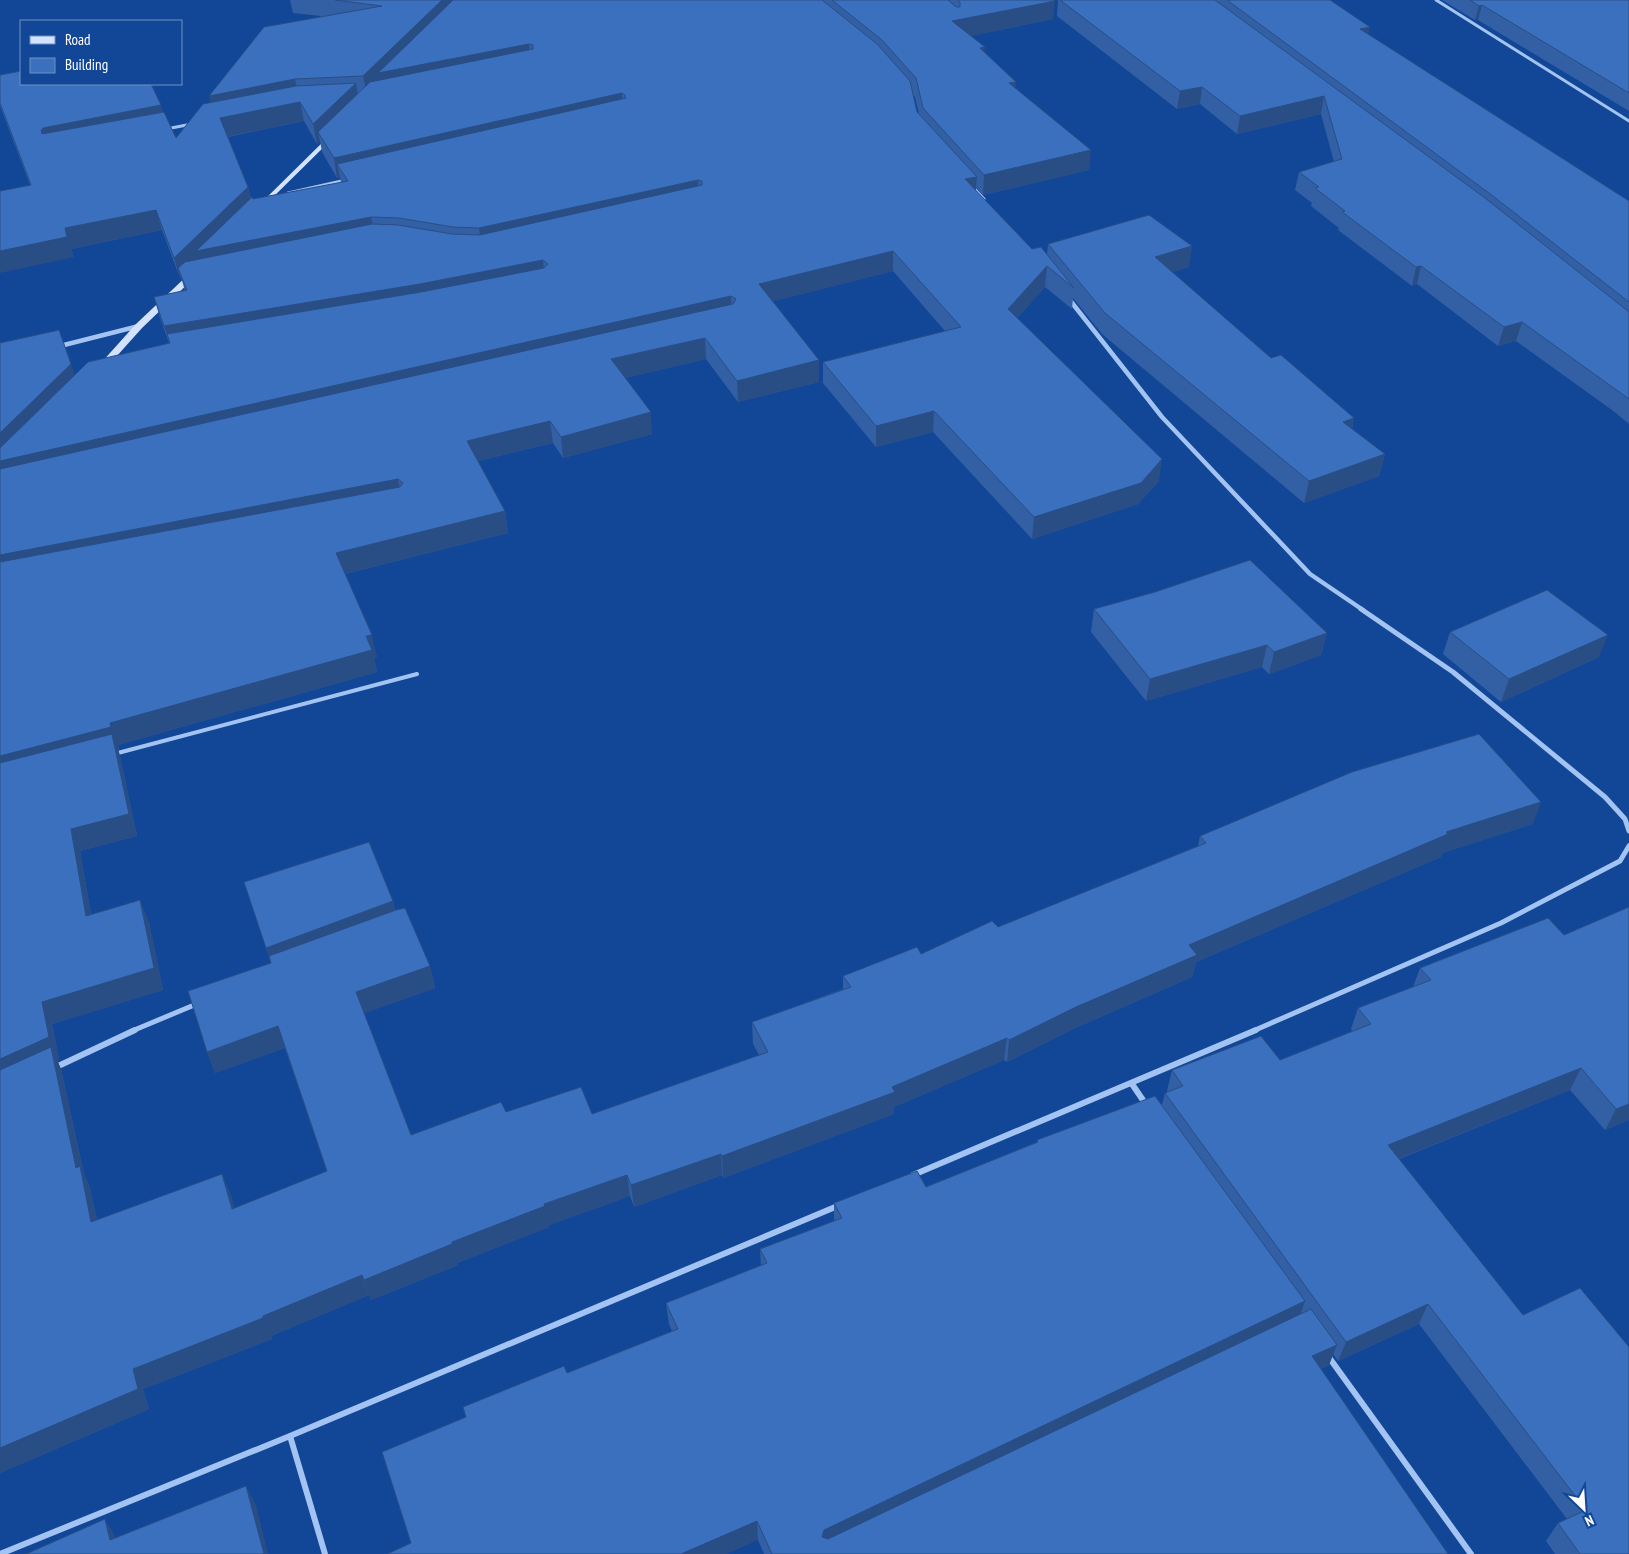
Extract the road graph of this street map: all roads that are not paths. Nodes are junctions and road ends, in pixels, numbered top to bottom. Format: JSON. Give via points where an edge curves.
{"nodes":[{"id":1,"x":1436,"y":0,"type":"edge"},
{"id":2,"x":1629,"y":121,"type":"edge"},
{"id":3,"x":194,"y":124,"type":"edge"},
{"id":4,"x":157,"y":131,"type":"edge"},
{"id":5,"x":337,"y":131,"type":"edge"},
{"id":6,"x":355,"y":177,"type":"edge"},
{"id":7,"x":968,"y":182,"type":"edge"},
{"id":8,"x":269,"y":197,"type":"junction"},
{"id":9,"x":987,"y":203,"type":"edge"},
{"id":10,"x":256,"y":211,"type":"edge"},
{"id":11,"x":196,"y":275,"type":"edge"},
{"id":12,"x":1067,"y":296,"type":"edge"},
{"id":13,"x":139,"y":326,"type":"junction"},
{"id":14,"x":56,"y":347,"type":"edge"},
{"id":15,"x":116,"y":361,"type":"edge"},
{"id":16,"x":107,"y":363,"type":"junction"},
{"id":17,"x":100,"y":369,"type":"edge"},
{"id":18,"x":417,"y":674,"type":"dead end"},
{"id":19,"x":104,"y":756,"type":"edge"},
{"id":20,"x":1629,"y":831,"type":"edge"},
{"id":21,"x":1629,"y":846,"type":"edge"},
{"id":22,"x":204,"y":1001,"type":"edge"},
{"id":23,"x":52,"y":1070,"type":"edge"},
{"id":24,"x":1132,"y":1084,"type":"junction"},
{"id":25,"x":1155,"y":1116,"type":"edge"},
{"id":26,"x":903,"y":1179,"type":"edge"},
{"id":27,"x":848,"y":1202,"type":"edge"},
{"id":28,"x":1322,"y":1347,"type":"edge"},
{"id":29,"x":290,"y":1436,"type":"junction"},
{"id":30,"x":0,"y":1554,"type":"edge"},
{"id":31,"x":325,"y":1554,"type":"edge"},
{"id":32,"x":1471,"y":1554,"type":"edge"}],
"edges":[{"from":1,"to":2,"type":"street"},
{"from":3,"to":4,"type":"street"},
{"from":5,"to":8,"type":"street"},
{"from":6,"to":8,"type":"street"},
{"from":7,"to":9,"type":"street"},
{"from":8,"to":10,"type":"street"},
{"from":11,"to":13,"type":"street"},
{"from":12,"to":20,"type":"street","via":[[1162,417],[1310,574],[1460,678],[1606,797],[1625,819]]},
{"from":13,"to":14,"type":"street"},
{"from":13,"to":16,"type":"street"},
{"from":15,"to":16,"type":"street"},
{"from":16,"to":17,"type":"street"},
{"from":18,"to":19,"type":"lane"},
{"from":21,"to":24,"type":"street","via":[[1620,861],[1501,922]]},
{"from":22,"to":23,"type":"street"},
{"from":24,"to":25,"type":"street"},
{"from":24,"to":26,"type":"street"},
{"from":27,"to":29,"type":"street"},
{"from":28,"to":32,"type":"street"},
{"from":29,"to":30,"type":"street"},
{"from":29,"to":31,"type":"street"}]}
